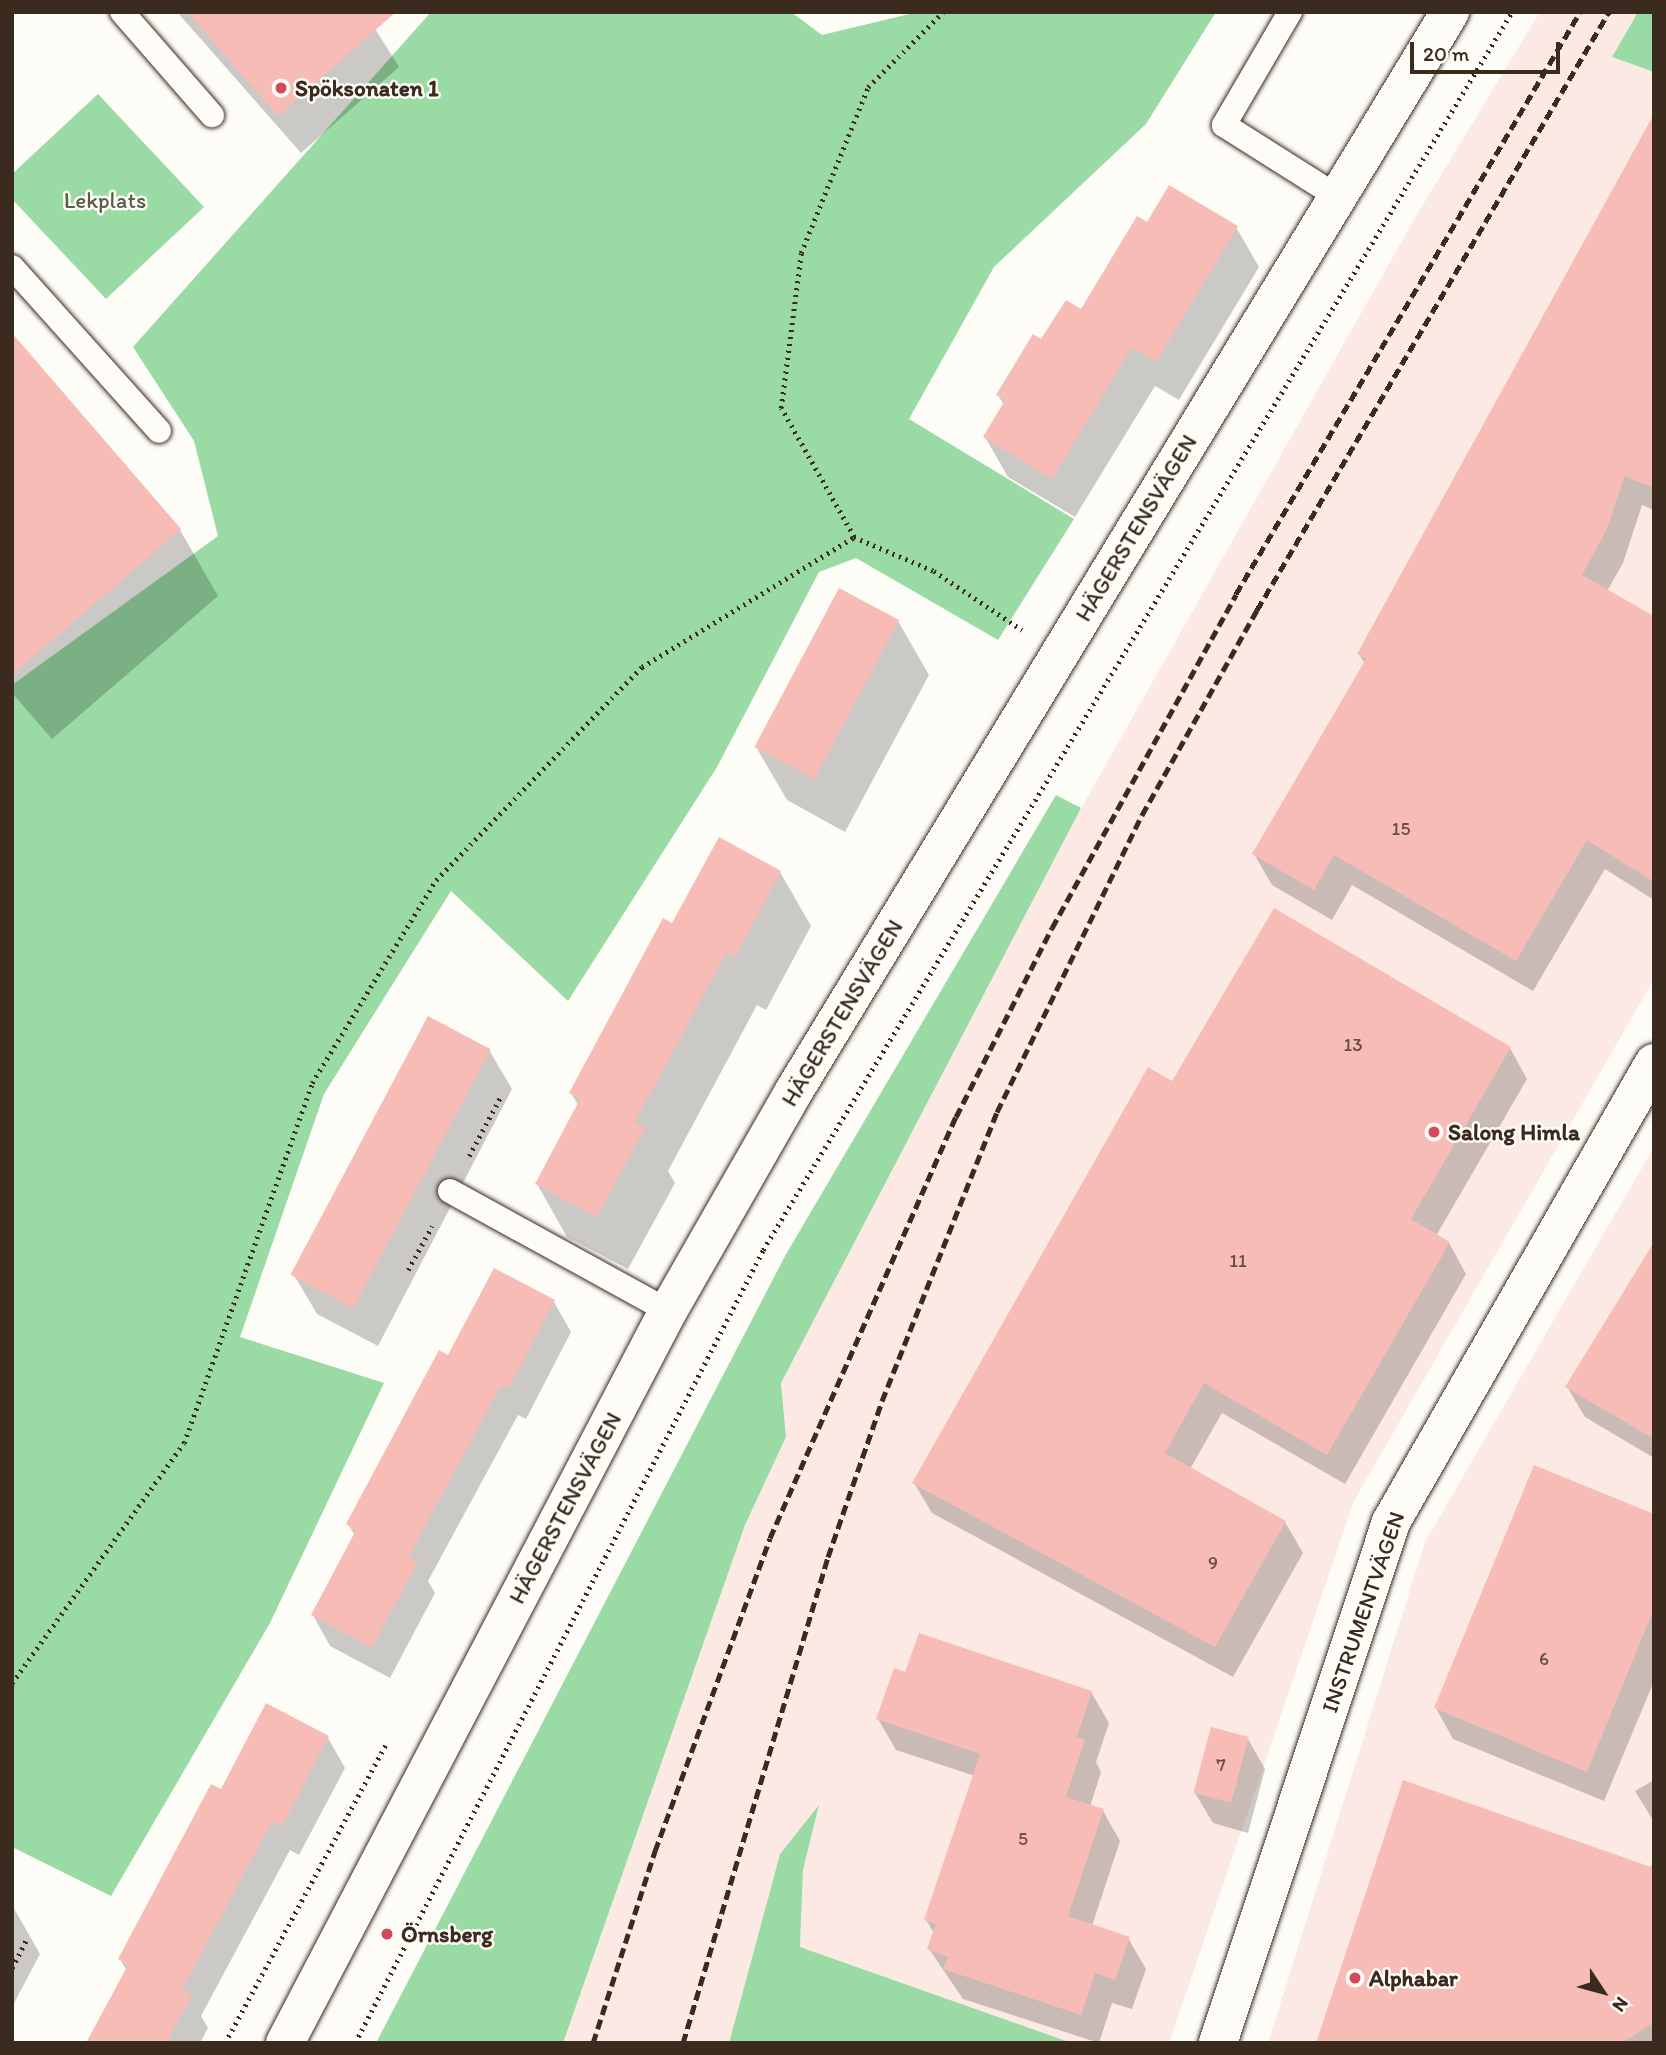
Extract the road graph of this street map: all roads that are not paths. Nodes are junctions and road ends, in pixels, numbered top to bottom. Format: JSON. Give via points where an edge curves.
{"nodes":[{"id":1,"x":122,"y":12,"type":"edge"},
{"id":2,"x":1290,"y":12,"type":"edge"},
{"id":3,"x":1450,"y":12,"type":"edge"},
{"id":4,"x":212,"y":115,"type":"dead end"},
{"id":5,"x":1338,"y":197,"type":"junction"},
{"id":6,"x":12,"y":267,"type":"edge"},
{"id":7,"x":159,"y":431,"type":"dead end"},
{"id":8,"x":1654,"y":1063,"type":"edge"},
{"id":9,"x":450,"y":1191,"type":"dead end"},
{"id":10,"x":668,"y":1311,"type":"junction"},
{"id":11,"x":285,"y":2043,"type":"edge"},
{"id":12,"x":1218,"y":2043,"type":"edge"}],
"edges":[{"from":1,"to":4,"type":"lane"},
{"from":2,"to":5,"type":"lane","via":[[1224,125]]},
{"from":3,"to":5,"type":"street","name":"HÄGERSTENSVÄGEN"},
{"from":5,"to":10,"type":"street","name":"HÄGERSTENSVÄGEN","via":[[794,1091]]},
{"from":6,"to":7,"type":"lane"},
{"from":8,"to":12,"type":"street","name":"INSTRUMENTVÄGEN","via":[[1391,1522]]},
{"from":9,"to":10,"type":"lane"},
{"from":10,"to":11,"type":"street","name":"HÄGERSTENSVÄGEN"}]}
